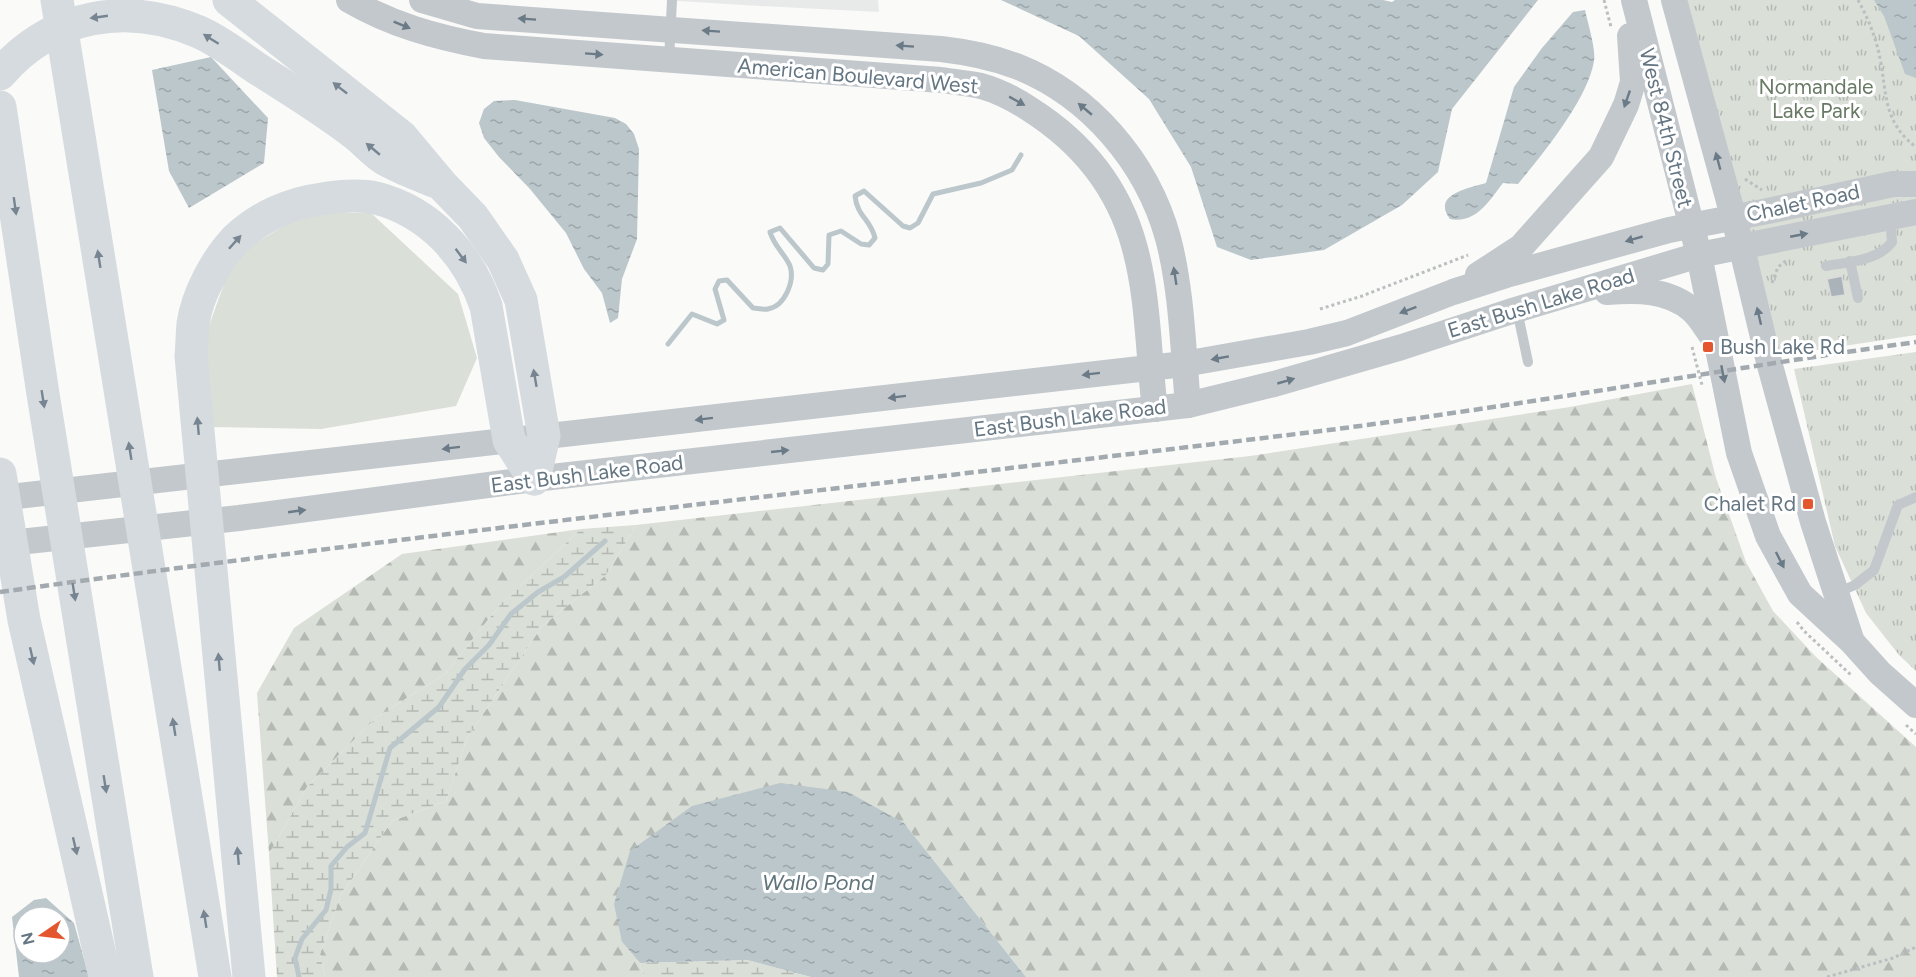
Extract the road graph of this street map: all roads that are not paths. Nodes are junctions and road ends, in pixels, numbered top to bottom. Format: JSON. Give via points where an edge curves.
{"nodes":[{"id":1,"x":57,"y":0,"type":"edge"},
{"id":2,"x":229,"y":0,"type":"edge"},
{"id":3,"x":349,"y":0,"type":"edge"},
{"id":4,"x":422,"y":0,"type":"edge"},
{"id":5,"x":672,"y":0,"type":"edge"},
{"id":6,"x":1626,"y":0,"type":"edge"},
{"id":7,"x":1634,"y":0,"type":"edge"},
{"id":8,"x":1674,"y":0,"type":"edge"},
{"id":9,"x":670,"y":28,"type":"junction"},
{"id":10,"x":669,"y":60,"type":"junction"},
{"id":11,"x":0,"y":74,"type":"edge"},
{"id":12,"x":0,"y":107,"type":"edge"},
{"id":13,"x":1916,"y":184,"type":"edge"},
{"id":14,"x":443,"y":186,"type":"junction"},
{"id":15,"x":1916,"y":212,"type":"edge"},
{"id":16,"x":1733,"y":217,"type":"junction"},
{"id":17,"x":1890,"y":217,"type":"junction"},
{"id":18,"x":1691,"y":225,"type":"junction"},
{"id":19,"x":1741,"y":245,"type":"junction"},
{"id":20,"x":1699,"y":255,"type":"junction"},
{"id":21,"x":1850,"y":261,"type":"junction"},
{"id":22,"x":1826,"y":266,"type":"dead end"},
{"id":23,"x":1453,"y":292,"type":"junction"},
{"id":24,"x":1565,"y":294,"type":"junction"},
{"id":25,"x":1858,"y":298,"type":"dead end"},
{"id":26,"x":1516,"y":309,"type":"junction"},
{"id":27,"x":1716,"y":342,"type":"junction"},
{"id":28,"x":1528,"y":362,"type":"dead end"},
{"id":29,"x":1184,"y":364,"type":"junction"},
{"id":30,"x":1149,"y":367,"type":"junction"},
{"id":31,"x":1188,"y":405,"type":"junction"},
{"id":32,"x":1155,"y":409,"type":"junction"},
{"id":33,"x":544,"y":436,"type":"junction"},
{"id":34,"x":509,"y":440,"type":"junction"},
{"id":35,"x":0,"y":474,"type":"edge"},
{"id":36,"x":534,"y":479,"type":"junction"},
{"id":37,"x":1916,"y":497,"type":"edge"},
{"id":38,"x":0,"y":498,"type":"edge"},
{"id":39,"x":0,"y":544,"type":"edge"},
{"id":40,"x":1836,"y":593,"type":"junction"},
{"id":41,"x":1852,"y":642,"type":"junction"},
{"id":42,"x":1916,"y":705,"type":"edge"},
{"id":43,"x":105,"y":977,"type":"edge"},
{"id":44,"x":137,"y":977,"type":"edge"},
{"id":45,"x":215,"y":977,"type":"edge"},
{"id":46,"x":249,"y":977,"type":"edge"}],
"edges":[{"from":45,"to":1,"type":"highway","one_way":true},
{"from":14,"to":2,"type":"highway","one_way":true,"via":[[402,137]]},
{"from":3,"to":10,"type":"street","name":"American Boulevard West","one_way":true,"via":[[408,28],[484,46]]},
{"from":9,"to":4,"type":"street","name":"American Boulevard West","one_way":true,"via":[[477,16]]},
{"from":5,"to":9,"type":"lane"},
{"from":6,"to":23,"type":"street","one_way":true,"via":[[1633,82],[1601,157],[1521,247]]},
{"from":7,"to":18,"type":"street","name":"West 84th Street"},
{"from":16,"to":8,"type":"street","name":"West 84th Street","one_way":true},
{"from":9,"to":10,"type":"lane"},
{"from":29,"to":9,"type":"street","name":"American Boulevard West","one_way":true,"via":[[1176,277],[1155,200],[1114,136],[1056,86],[980,54]]},
{"from":10,"to":30,"type":"street","name":"American Boulevard West","one_way":true,"via":[[982,86],[1015,99],[1056,125],[1087,155],[1123,213],[1141,279]]},
{"from":14,"to":11,"type":"highway","one_way":true,"via":[[384,158],[313,104],[201,33],[157,18],[110,16],[60,28],[23,51]]},
{"from":12,"to":44,"type":"highway","one_way":true,"via":[[44,406]]},
{"from":13,"to":16,"type":"street","name":"Chalet Road","via":[[1893,184]]},
{"from":33,"to":14,"type":"highway","one_way":true,"via":[[521,300],[489,238]]},
{"from":15,"to":17,"type":"street","name":"Chalet Road"},
{"from":16,"to":18,"type":"street","name":"Chalet Road"},
{"from":16,"to":19,"type":"street","name":"West 84th Street"},
{"from":19,"to":17,"type":"street","name":"Chalet Road","one_way":true},
{"from":17,"to":21,"type":"lane","via":[[1892,242],[1887,250]]},
{"from":18,"to":20,"type":"street","name":"West 84th Street"},
{"from":18,"to":23,"type":"street","name":"East Bush Lake Road","one_way":true},
{"from":19,"to":20,"type":"street","name":"Chalet Road"},
{"from":40,"to":19,"type":"street","one_way":true,"via":[[1769,362]]},
{"from":20,"to":24,"type":"street","name":"East Bush Lake Road"},
{"from":20,"to":27,"type":"street"},
{"from":21,"to":22,"type":"lane"},
{"from":21,"to":25,"type":"lane"},
{"from":23,"to":29,"type":"street","name":"East Bush Lake Road","one_way":true,"via":[[1347,333]]},
{"from":24,"to":26,"type":"street","name":"East Bush Lake Road"},
{"from":24,"to":27,"type":"street","via":[[1640,290],[1658,293],[1692,310]]},
{"from":26,"to":28,"type":"lane"},
{"from":31,"to":26,"type":"street","name":"East Bush Lake Road","one_way":true,"via":[[1402,347]]},
{"from":27,"to":41,"type":"street","one_way":true,"via":[[1739,453],[1768,536],[1800,594]]},
{"from":29,"to":30,"type":"street","name":"East Bush Lake Road"},
{"from":29,"to":31,"type":"street","name":"American Boulevard West"},
{"from":30,"to":32,"type":"street","name":"American Boulevard West"},
{"from":30,"to":33,"type":"street","name":"East Bush Lake Road","one_way":true},
{"from":31,"to":32,"type":"street","name":"East Bush Lake Road"},
{"from":36,"to":32,"type":"street","name":"East Bush Lake Road","one_way":true},
{"from":33,"to":34,"type":"street","name":"East Bush Lake Road"},
{"from":33,"to":36,"type":"highway"},
{"from":34,"to":36,"type":"highway"},
{"from":34,"to":38,"type":"street","name":"East Bush Lake Road","one_way":true},
{"from":46,"to":34,"type":"highway","one_way":true,"via":[[191,356],[194,322],[203,291],[217,264],[235,240],[254,224],[283,208],[311,200],[376,198],[411,211],[446,238],[479,287],[486,306]]},
{"from":35,"to":43,"type":"highway","one_way":true,"via":[[24,620]]},
{"from":39,"to":36,"type":"street","name":"East Bush Lake Road","one_way":true,"via":[[239,518]]},
{"from":37,"to":40,"type":"lane","via":[[1898,505],[1874,570],[1856,585]]},
{"from":40,"to":41,"type":"street"},
{"from":41,"to":42,"type":"street"}]}
